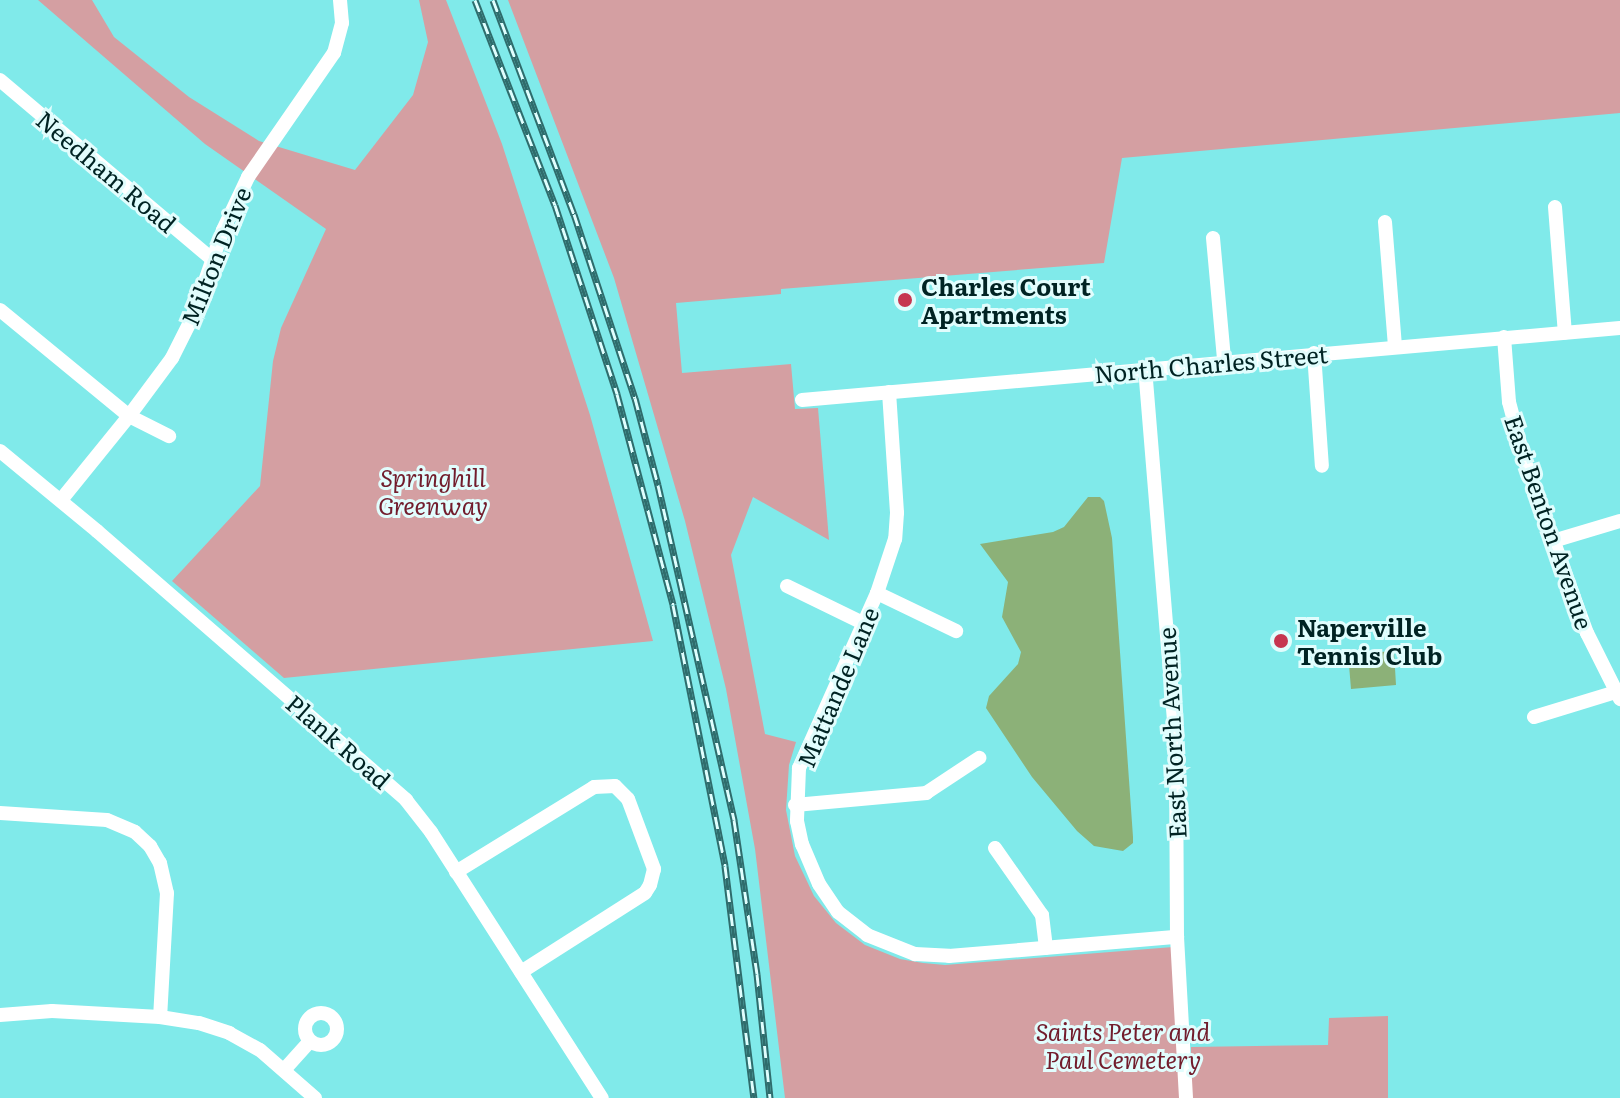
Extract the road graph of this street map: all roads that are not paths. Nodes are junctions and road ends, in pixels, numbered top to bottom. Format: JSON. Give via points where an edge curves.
{"nodes":[{"id":1,"x":340,"y":0,"type":"edge"},
{"id":2,"x":0,"y":80,"type":"edge"},
{"id":3,"x":1555,"y":207,"type":"dead end"},
{"id":4,"x":1385,"y":222,"type":"dead end"},
{"id":5,"x":1213,"y":238,"type":"dead end"},
{"id":6,"x":214,"y":261,"type":"junction"},
{"id":7,"x":0,"y":310,"type":"edge"},
{"id":8,"x":1620,"y":328,"type":"edge"},
{"id":9,"x":1565,"y":333,"type":"junction"},
{"id":10,"x":1504,"y":337,"type":"junction"},
{"id":11,"x":1395,"y":345,"type":"junction"},
{"id":12,"x":1314,"y":353,"type":"junction"},
{"id":13,"x":1224,"y":360,"type":"junction"},
{"id":14,"x":1145,"y":368,"type":"junction"},
{"id":15,"x":889,"y":392,"type":"junction"},
{"id":16,"x":802,"y":400,"type":"dead end"},
{"id":17,"x":129,"y":416,"type":"junction"},
{"id":18,"x":169,"y":436,"type":"dead end"},
{"id":19,"x":0,"y":451,"type":"edge"},
{"id":20,"x":1322,"y":466,"type":"dead end"},
{"id":21,"x":61,"y":500,"type":"junction"},
{"id":22,"x":1620,"y":521,"type":"edge"},
{"id":23,"x":1553,"y":541,"type":"junction"},
{"id":24,"x":787,"y":586,"type":"dead end"},
{"id":25,"x":877,"y":593,"type":"junction"},
{"id":26,"x":863,"y":623,"type":"junction"},
{"id":27,"x":956,"y":631,"type":"dead end"},
{"id":28,"x":1618,"y":695,"type":"edge"},
{"id":29,"x":1534,"y":717,"type":"dead end"},
{"id":30,"x":979,"y":758,"type":"dead end"},
{"id":31,"x":795,"y":805,"type":"junction"},
{"id":32,"x":0,"y":813,"type":"edge"},
{"id":33,"x":995,"y":848,"type":"dead end"},
{"id":34,"x":456,"y":872,"type":"junction"},
{"id":35,"x":1177,"y":937,"type":"junction"},
{"id":36,"x":1046,"y":948,"type":"junction"},
{"id":37,"x":521,"y":972,"type":"junction"},
{"id":38,"x":0,"y":1015,"type":"edge"},
{"id":39,"x":160,"y":1017,"type":"junction"},
{"id":40,"x":310,"y":1041,"type":"dead end"},
{"id":41,"x":284,"y":1070,"type":"junction"},
{"id":42,"x":315,"y":1098,"type":"edge"},
{"id":43,"x":602,"y":1098,"type":"edge"},
{"id":44,"x":1186,"y":1098,"type":"edge"}],
"edges":[{"from":1,"to":6,"type":"street","name":"Milton Drive","via":[[339,38],[330,62],[248,177]]},
{"from":2,"to":6,"type":"street","name":"Needham Road"},
{"from":3,"to":9,"type":"street"},
{"from":4,"to":11,"type":"street"},
{"from":5,"to":13,"type":"street"},
{"from":6,"to":17,"type":"street","name":"Milton Drive","via":[[172,358]]},
{"from":7,"to":17,"type":"street"},
{"from":8,"to":9,"type":"street","name":"North Charles Street"},
{"from":9,"to":10,"type":"street","name":"North Charles Street"},
{"from":10,"to":11,"type":"street","name":"North Charles Street"},
{"from":10,"to":23,"type":"street","name":"East Benton Avenue","via":[[1513,419]]},
{"from":11,"to":12,"type":"street","name":"North Charles Street"},
{"from":12,"to":13,"type":"street","name":"North Charles Street"},
{"from":12,"to":20,"type":"street"},
{"from":13,"to":14,"type":"street","name":"North Charles Street"},
{"from":14,"to":15,"type":"street","name":"North Charles Street"},
{"from":14,"to":35,"type":"street","name":"East North Avenue","via":[[1176,747]]},
{"from":15,"to":16,"type":"street","name":"North Charles Street"},
{"from":15,"to":25,"type":"street","name":"Mattande Lane","via":[[897,513],[895,539]]},
{"from":17,"to":18,"type":"street"},
{"from":17,"to":21,"type":"street","name":"Milton Drive"},
{"from":19,"to":21,"type":"street","name":"Plank Road"},
{"from":21,"to":34,"type":"street","name":"Plank Road","via":[[394,787]]},
{"from":22,"to":23,"type":"street"},
{"from":23,"to":28,"type":"street","name":"East Benton Avenue","via":[[1595,653]]},
{"from":24,"to":26,"type":"street"},
{"from":25,"to":26,"type":"street","name":"Mattande Lane"},
{"from":25,"to":27,"type":"street"},
{"from":26,"to":31,"type":"street","name":"Mattande Lane","via":[[807,744]]},
{"from":28,"to":29,"type":"street"},
{"from":30,"to":31,"type":"street","via":[[926,793]]},
{"from":31,"to":36,"type":"street","name":"Mattande Lane","via":[[802,844],[819,884],[838,912],[867,935],[931,956]]},
{"from":32,"to":39,"type":"street","via":[[107,820],[135,832],[150,846],[167,893]]},
{"from":33,"to":36,"type":"street","via":[[1042,915]]},
{"from":34,"to":37,"type":"street","name":"Plank Road"},
{"from":34,"to":37,"type":"street","via":[[594,787],[615,786],[628,799],[654,869],[650,885]]},
{"from":35,"to":36,"type":"street","name":"Mattande Lane"},
{"from":35,"to":44,"type":"street","name":"East North Avenue"},
{"from":37,"to":43,"type":"street","name":"Plank Road"},
{"from":38,"to":39,"type":"street","via":[[52,1011]]},
{"from":39,"to":41,"type":"street","via":[[229,1033]]},
{"from":40,"to":41,"type":"street"},
{"from":41,"to":42,"type":"street"}]}
